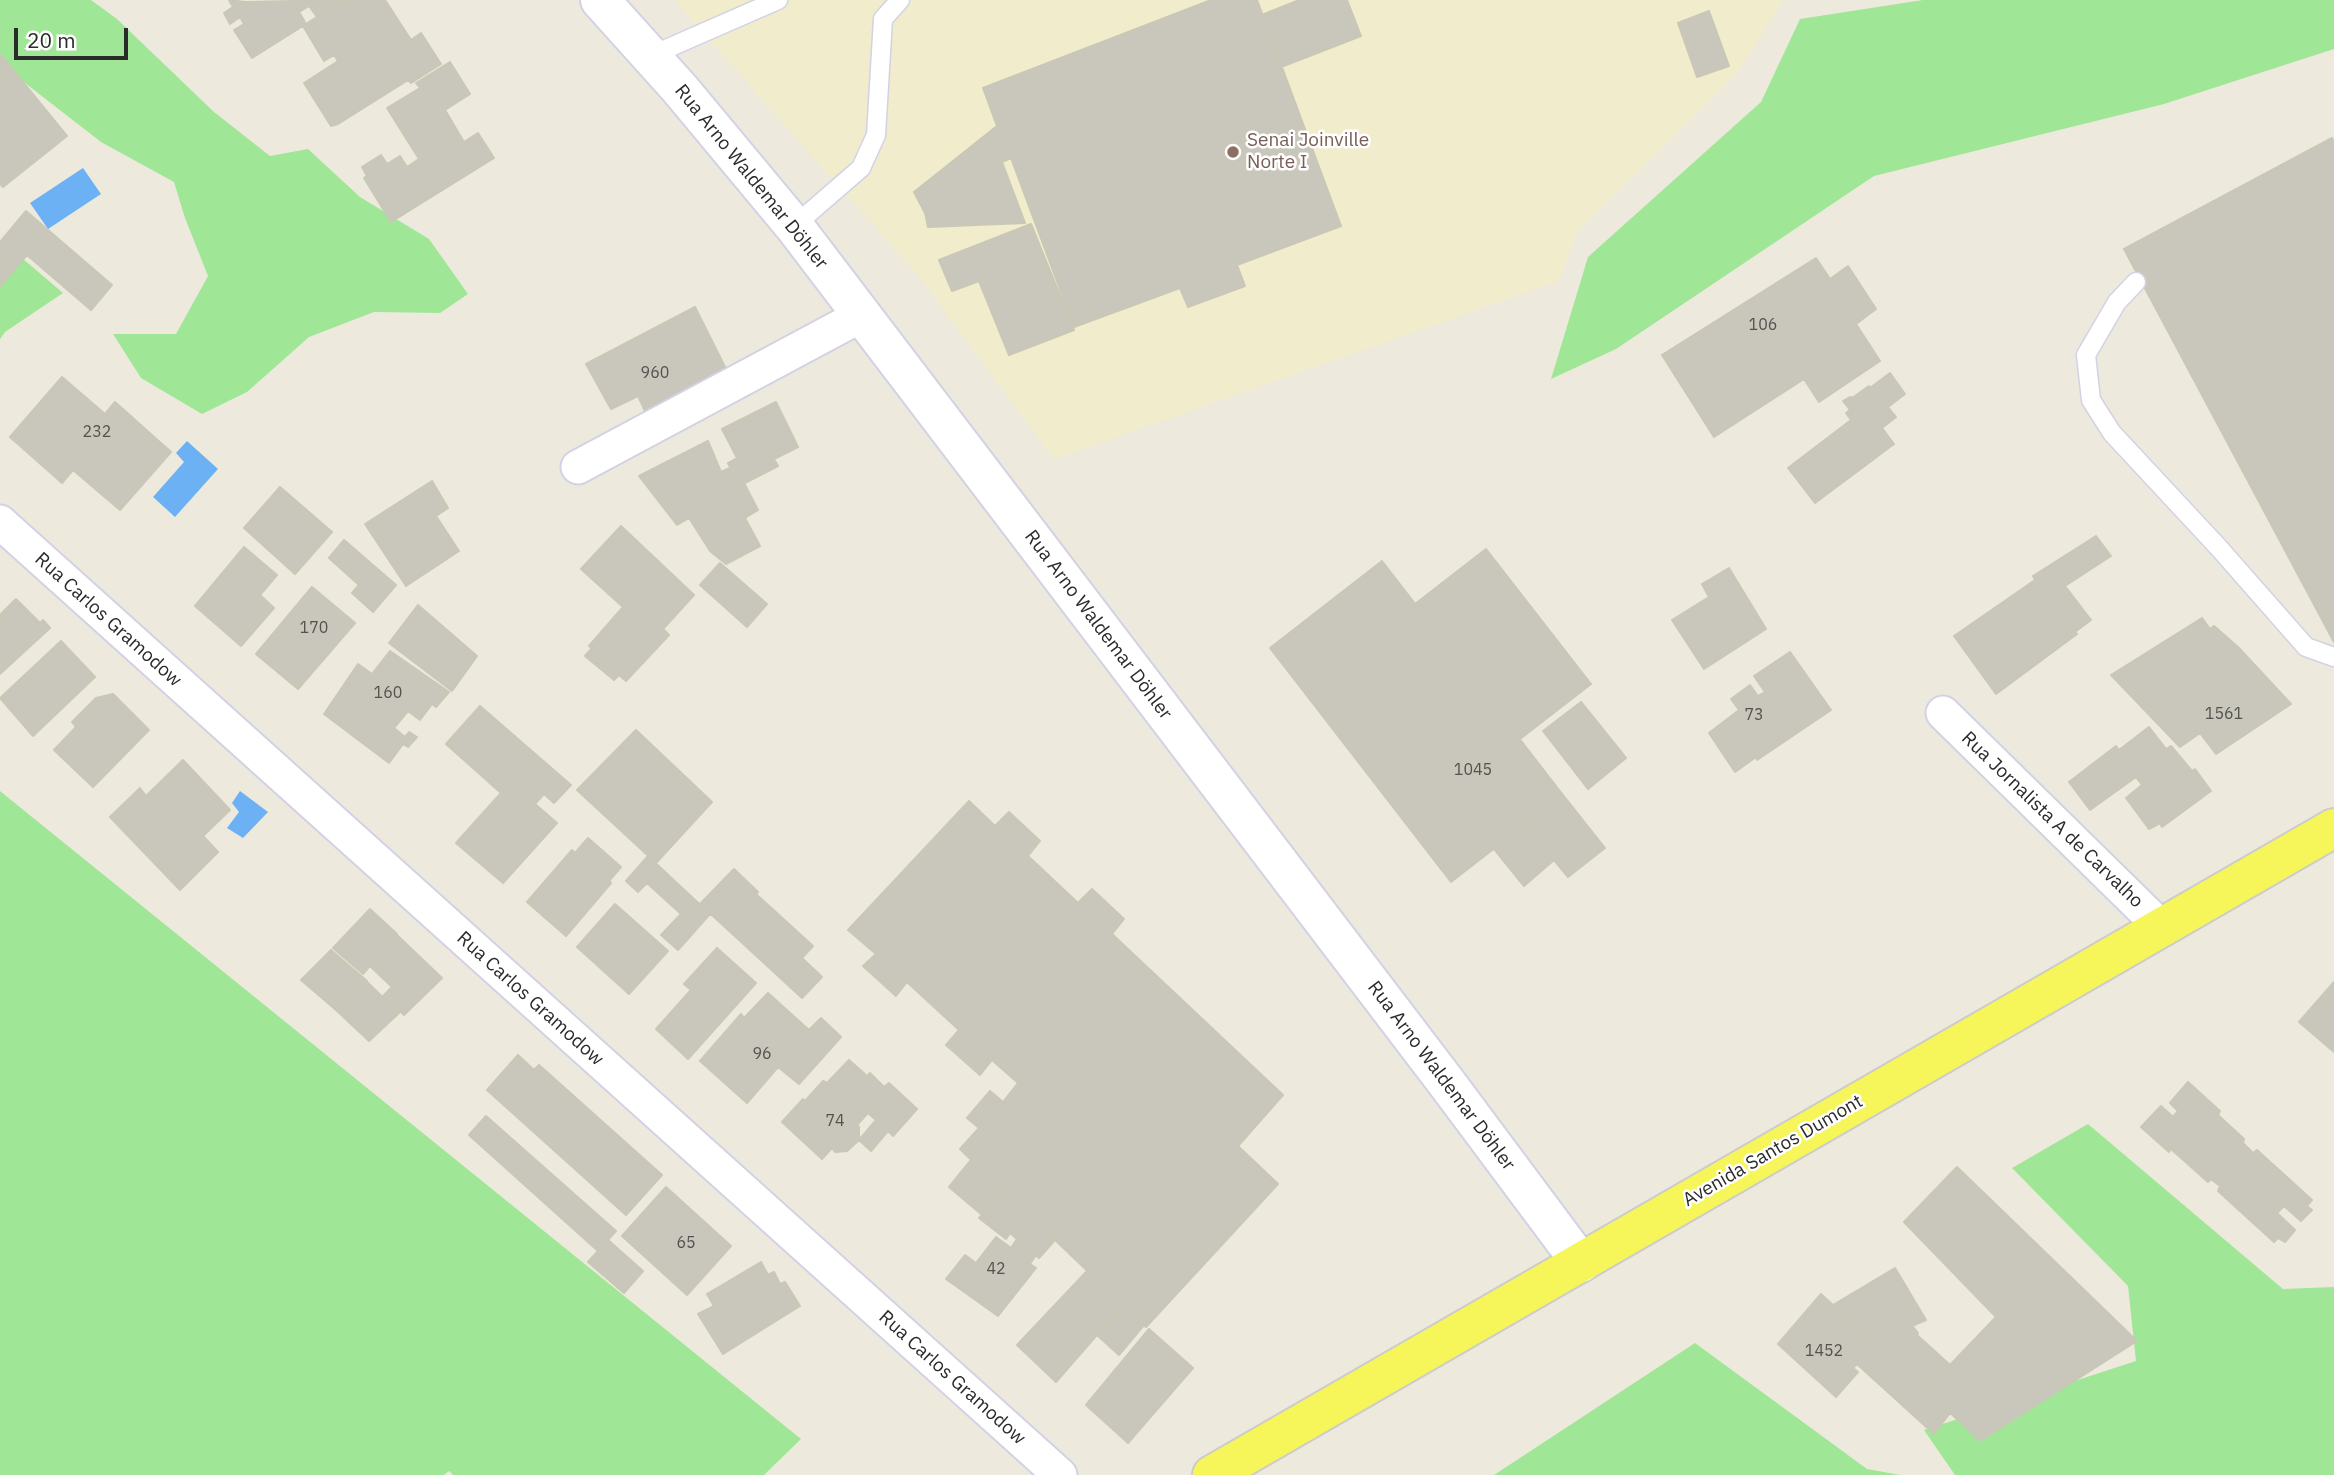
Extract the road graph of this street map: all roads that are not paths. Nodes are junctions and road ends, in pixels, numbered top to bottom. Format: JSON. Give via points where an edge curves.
{"nodes":[{"id":1,"x":600,"y":0,"type":"edge"},
{"id":2,"x":778,"y":0,"type":"edge"},
{"id":3,"x":900,"y":0,"type":"edge"},
{"id":4,"x":650,"y":56,"type":"junction"},
{"id":5,"x":794,"y":226,"type":"junction"},
{"id":6,"x":2136,"y":282,"type":"dead end"},
{"id":7,"x":862,"y":315,"type":"junction"},
{"id":8,"x":578,"y":467,"type":"dead end"},
{"id":9,"x":0,"y":523,"type":"edge"},
{"id":10,"x":2334,"y":657,"type":"edge"},
{"id":11,"x":1942,"y":713,"type":"dead end"},
{"id":12,"x":2334,"y":828,"type":"edge"},
{"id":13,"x":2161,"y":927,"type":"junction"},
{"id":14,"x":1581,"y":1263,"type":"junction"},
{"id":15,"x":1060,"y":1475,"type":"edge"},
{"id":16,"x":1212,"y":1475,"type":"edge"}],
"edges":[{"from":1,"to":4,"type":"main road","name":"Rua Arno Waldemar Döhler"},
{"from":2,"to":4,"type":"lane"},
{"from":3,"to":5,"type":"lane","via":[[883,19],[876,135],[862,168]]},
{"from":4,"to":5,"type":"main road","name":"Rua Arno Waldemar Döhler"},
{"from":5,"to":7,"type":"main road","name":"Rua Arno Waldemar Döhler"},
{"from":6,"to":10,"type":"lane","via":[[2118,302],[2086,355],[2091,400],[2112,433],[2306,647]]},
{"from":7,"to":8,"type":"street"},
{"from":7,"to":14,"type":"main road","name":"Rua Arno Waldemar Döhler"},
{"from":9,"to":15,"type":"street","name":"Rua Carlos Gramodow"},
{"from":11,"to":13,"type":"street","name":"Rua Jornalista A de Carvalho"},
{"from":12,"to":13,"type":"main road","name":"Avenida Santos Dumont"},
{"from":13,"to":14,"type":"main road","name":"Avenida Santos Dumont"},
{"from":14,"to":16,"type":"main road","name":"Avenida Santos Dumont"}]}
